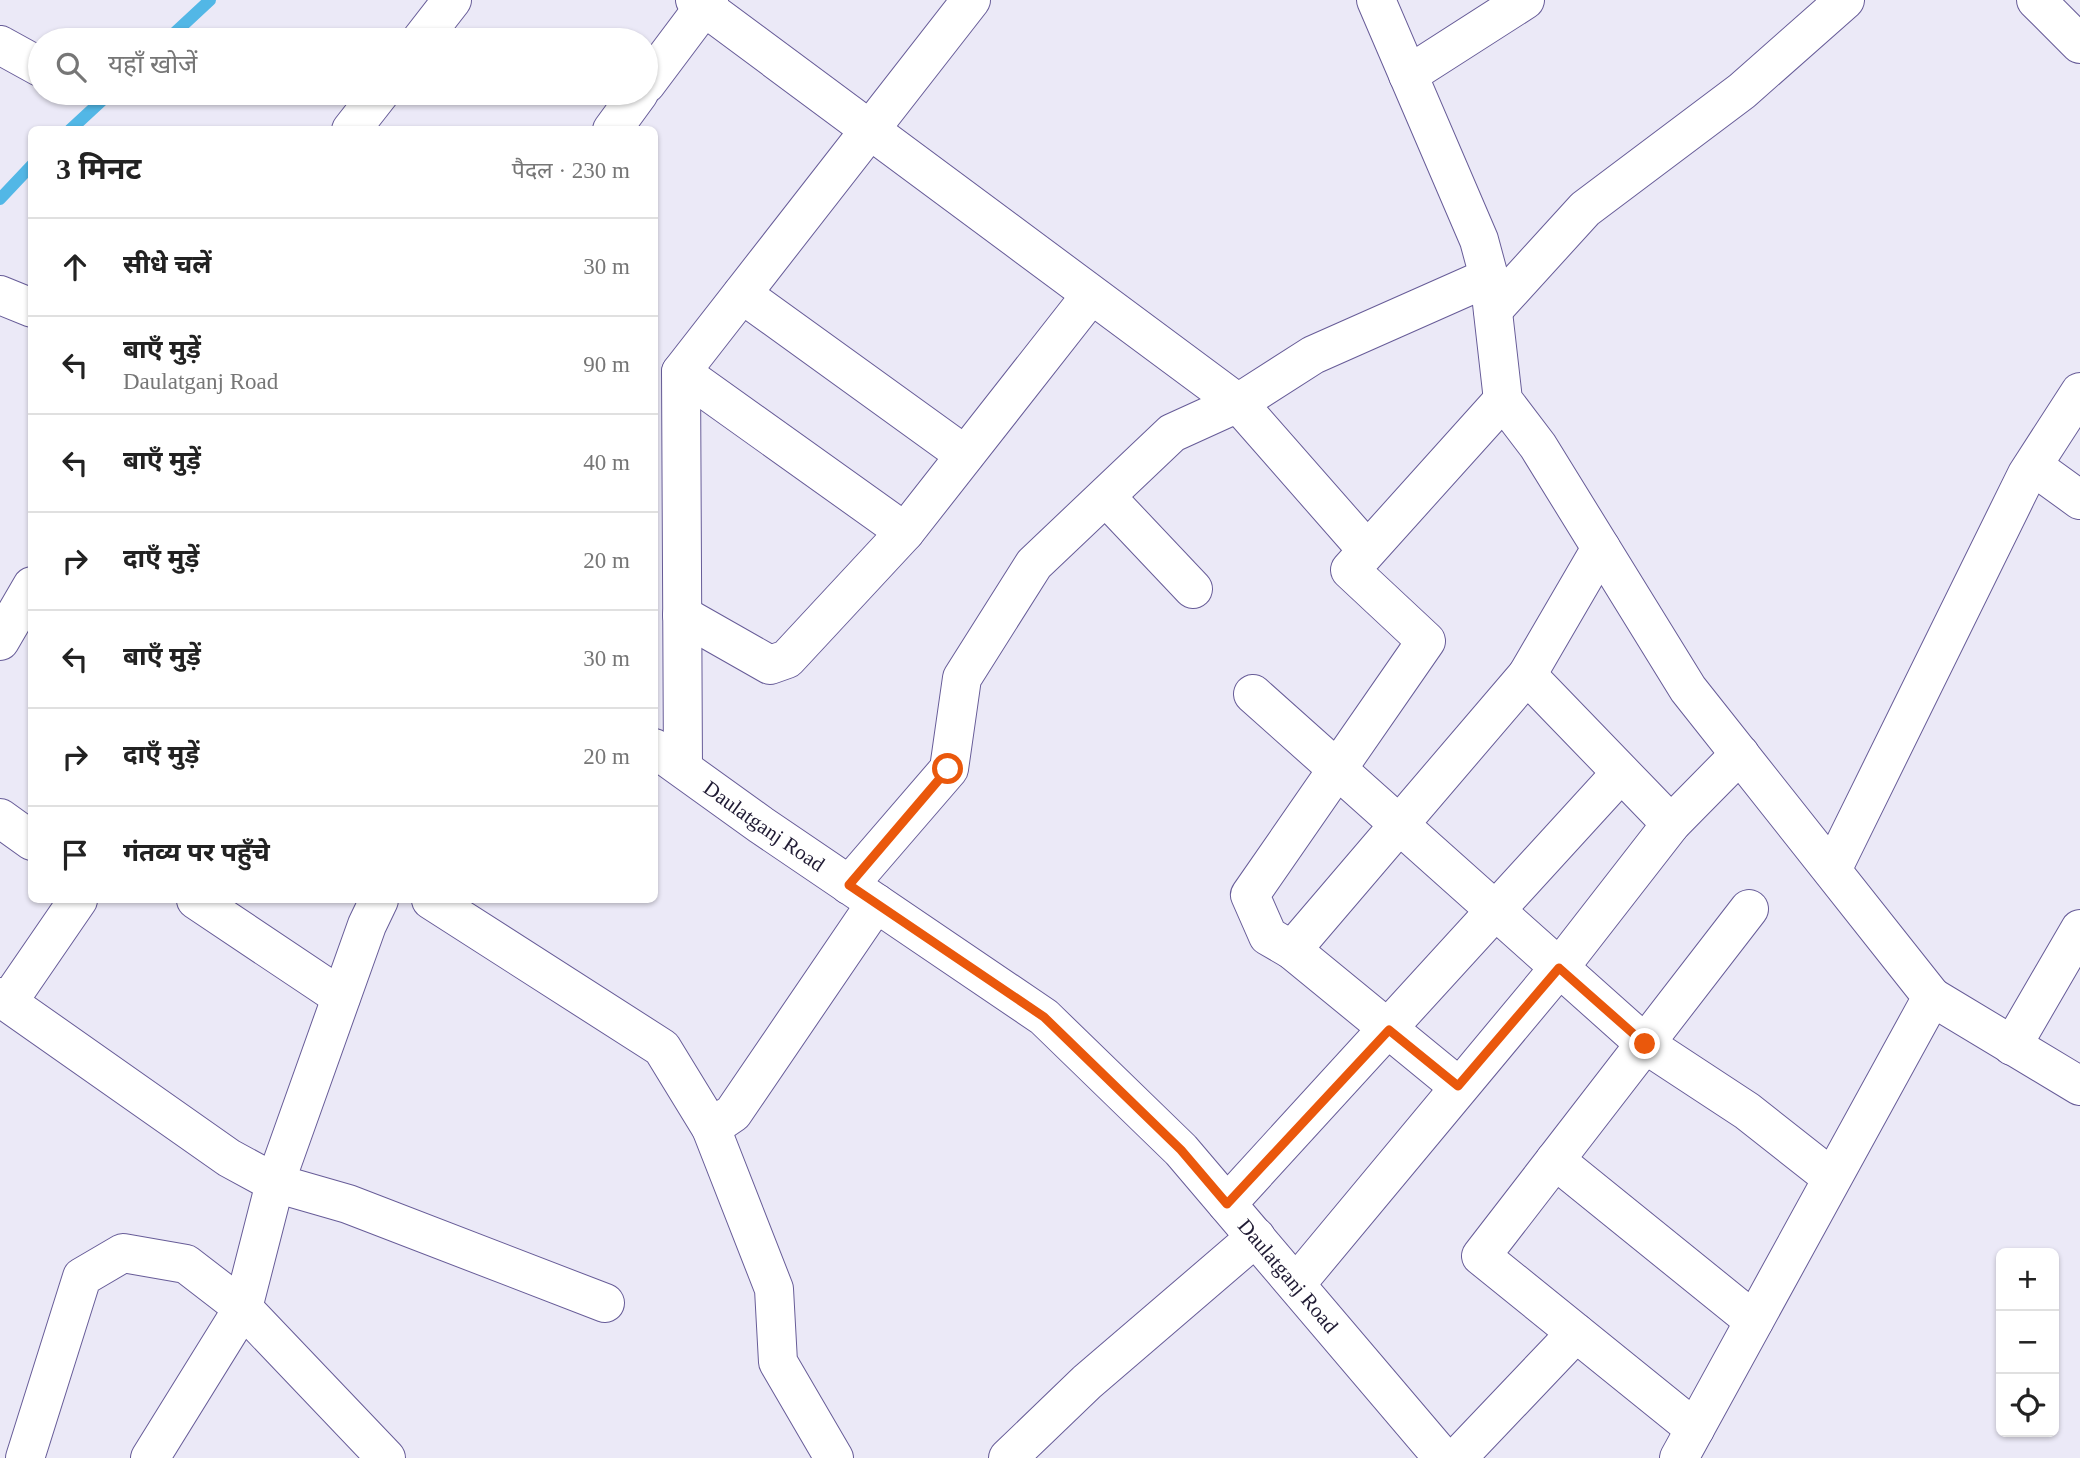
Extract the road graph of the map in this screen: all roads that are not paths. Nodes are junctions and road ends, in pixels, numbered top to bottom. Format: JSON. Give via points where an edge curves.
{"nodes":[{"id":1,"x":452,"y":0,"type":"edge"},
{"id":2,"x":971,"y":0,"type":"edge"},
{"id":3,"x":1376,"y":0,"type":"edge"},
{"id":4,"x":1525,"y":0,"type":"edge"},
{"id":5,"x":1845,"y":0,"type":"edge"},
{"id":6,"x":2036,"y":0,"type":"edge"},
{"id":7,"x":703,"y":2,"type":"edge"},
{"id":8,"x":430,"y":28,"type":"edge"},
{"id":9,"x":2080,"y":44,"type":"edge"},
{"id":10,"x":0,"y":45,"type":"edge"},
{"id":11,"x":28,"y":60,"type":"edge"},
{"id":12,"x":658,"y":67,"type":"edge"},
{"id":13,"x":1408,"y":75,"type":"junction"},
{"id":14,"x":371,"y":105,"type":"edge"},
{"id":15,"x":630,"y":105,"type":"edge"},
{"id":16,"x":354,"y":126,"type":"edge"},
{"id":17,"x":615,"y":126,"type":"edge"},
{"id":18,"x":869,"y":131,"type":"junction"},
{"id":19,"x":742,"y":293,"type":"junction"},
{"id":20,"x":1491,"y":294,"type":"junction"},
{"id":21,"x":0,"y":295,"type":"edge"},
{"id":22,"x":1091,"y":295,"type":"junction"},
{"id":23,"x":28,"y":306,"type":"edge"},
{"id":24,"x":681,"y":372,"type":"junction"},
{"id":25,"x":2080,"y":392,"type":"edge"},
{"id":26,"x":1503,"y":400,"type":"junction"},
{"id":27,"x":1238,"y":403,"type":"junction"},
{"id":28,"x":965,"y":455,"type":"junction"},
{"id":29,"x":2033,"y":466,"type":"junction"},
{"id":30,"x":668,"y":487,"type":"edge"},
{"id":31,"x":1106,"y":497,"type":"junction"},
{"id":32,"x":2080,"y":500,"type":"edge"},
{"id":33,"x":905,"y":531,"type":"junction"},
{"id":34,"x":1601,"y":548,"type":"junction"},
{"id":35,"x":1367,"y":550,"type":"junction"},
{"id":36,"x":1193,"y":589,"type":"dead end"},
{"id":37,"x":28,"y":593,"type":"edge"},
{"id":38,"x":682,"y":615,"type":"junction"},
{"id":39,"x":0,"y":641,"type":"edge"},
{"id":40,"x":1527,"y":675,"type":"junction"},
{"id":41,"x":1252,"y":694,"type":"dead end"},
{"id":42,"x":1740,"y":754,"type":"junction"},
{"id":43,"x":669,"y":758,"type":"edge"},
{"id":44,"x":1337,"y":769,"type":"junction"},
{"id":45,"x":1621,"y":773,"type":"junction"},
{"id":46,"x":0,"y":818,"type":"edge"},
{"id":47,"x":1397,"y":824,"type":"junction"},
{"id":48,"x":1671,"y":824,"type":"junction"},
{"id":49,"x":28,"y":838,"type":"edge"},
{"id":50,"x":1832,"y":870,"type":"junction"},
{"id":51,"x":863,"y":894,"type":"junction"},
{"id":52,"x":76,"y":903,"type":"edge"},
{"id":53,"x":200,"y":903,"type":"edge"},
{"id":54,"x":379,"y":903,"type":"edge"},
{"id":55,"x":436,"y":903,"type":"edge"},
{"id":56,"x":1749,"y":909,"type":"dead end"},
{"id":57,"x":1495,"y":911,"type":"junction"},
{"id":58,"x":2080,"y":929,"type":"edge"},
{"id":59,"x":1292,"y":950,"type":"junction"},
{"id":60,"x":1559,"y":968,"type":"junction"},
{"id":61,"x":341,"y":997,"type":"junction"},
{"id":62,"x":1931,"y":997,"type":"junction"},
{"id":63,"x":4,"y":1000,"type":"edge"},
{"id":64,"x":1389,"y":1030,"type":"junction"},
{"id":65,"x":1645,"y":1044,"type":"junction"},
{"id":66,"x":2012,"y":1046,"type":"junction"},
{"id":67,"x":1458,"y":1086,"type":"junction"},
{"id":68,"x":2080,"y":1086,"type":"edge"},
{"id":69,"x":711,"y":1128,"type":"junction"},
{"id":70,"x":1555,"y":1160,"type":"junction"},
{"id":71,"x":1832,"y":1178,"type":"junction"},
{"id":72,"x":275,"y":1183,"type":"junction"},
{"id":73,"x":1227,"y":1204,"type":"junction"},
{"id":74,"x":1256,"y":1237,"type":"junction"},
{"id":75,"x":1296,"y":1284,"type":"junction"},
{"id":76,"x":605,"y":1303,"type":"dead end"},
{"id":77,"x":243,"y":1308,"type":"junction"},
{"id":78,"x":1754,"y":1321,"type":"junction"},
{"id":79,"x":1576,"y":1333,"type":"junction"},
{"id":80,"x":1687,"y":1443,"type":"edge"},
{"id":81,"x":25,"y":1458,"type":"edge"},
{"id":82,"x":150,"y":1458,"type":"edge"},
{"id":83,"x":386,"y":1458,"type":"edge"},
{"id":84,"x":834,"y":1458,"type":"edge"},
{"id":85,"x":1008,"y":1458,"type":"edge"},
{"id":86,"x":1443,"y":1458,"type":"edge"},
{"id":87,"x":1457,"y":1458,"type":"edge"}],
"edges":[{"from":1,"to":8,"type":"street"},
{"from":2,"to":18,"type":"street"},
{"from":3,"to":13,"type":"street"},
{"from":4,"to":13,"type":"street"},
{"from":5,"to":20,"type":"street","via":[[1742,91],[1585,209]]},
{"from":6,"to":9,"type":"street"},
{"from":7,"to":12,"type":"street"},
{"from":7,"to":18,"type":"street"},
{"from":10,"to":11,"type":"street"},
{"from":13,"to":20,"type":"street","via":[[1479,240]]},
{"from":14,"to":16,"type":"street"},
{"from":15,"to":17,"type":"street"},
{"from":18,"to":19,"type":"street"},
{"from":18,"to":22,"type":"street"},
{"from":19,"to":24,"type":"street"},
{"from":19,"to":28,"type":"street"},
{"from":20,"to":26,"type":"street"},
{"from":20,"to":27,"type":"street","via":[[1313,355]]},
{"from":21,"to":23,"type":"street"},
{"from":22,"to":27,"type":"street"},
{"from":22,"to":28,"type":"street"},
{"from":24,"to":30,"type":"street"},
{"from":24,"to":33,"type":"street"},
{"from":25,"to":29,"type":"street"},
{"from":26,"to":34,"type":"street","via":[[1538,446]]},
{"from":26,"to":35,"type":"street"},
{"from":27,"to":31,"type":"street","via":[[1172,433]]},
{"from":27,"to":35,"type":"street"},
{"from":28,"to":33,"type":"street"},
{"from":29,"to":32,"type":"street"},
{"from":29,"to":50,"type":"street"},
{"from":30,"to":38,"type":"street"},
{"from":31,"to":36,"type":"street"},
{"from":31,"to":51,"type":"street","via":[[1034,564],[962,677],[948,769]]},
{"from":33,"to":38,"type":"street","via":[[787,659],[770,666]]},
{"from":34,"to":40,"type":"street"},
{"from":34,"to":42,"type":"street","via":[[1688,689]]},
{"from":35,"to":44,"type":"street","via":[[1350,570],[1426,641]]},
{"from":37,"to":39,"type":"street"},
{"from":38,"to":43,"type":"street"},
{"from":40,"to":45,"type":"street"},
{"from":40,"to":47,"type":"street"},
{"from":41,"to":44,"type":"street"},
{"from":42,"to":48,"type":"street"},
{"from":42,"to":50,"type":"street"},
{"from":43,"to":51,"type":"street","name":"Daulatganj Road"},
{"from":44,"to":47,"type":"street"},
{"from":44,"to":59,"type":"street","via":[[1250,895],[1268,936]]},
{"from":45,"to":48,"type":"street"},
{"from":45,"to":57,"type":"street"},
{"from":46,"to":49,"type":"street"},
{"from":47,"to":57,"type":"street"},
{"from":47,"to":59,"type":"street"},
{"from":48,"to":60,"type":"street"},
{"from":50,"to":62,"type":"street"},
{"from":51,"to":69,"type":"street","via":[[733,1113]]},
{"from":51,"to":73,"type":"street","name":"Daulatganj Road","via":[[1044,1017],[1181,1150]]},
{"from":52,"to":63,"type":"street"},
{"from":53,"to":61,"type":"street"},
{"from":54,"to":61,"type":"street"},
{"from":55,"to":69,"type":"street","via":[[662,1048]]},
{"from":56,"to":65,"type":"street"},
{"from":57,"to":60,"type":"street"},
{"from":57,"to":64,"type":"street"},
{"from":58,"to":66,"type":"street"},
{"from":59,"to":64,"type":"street"},
{"from":60,"to":65,"type":"street"},
{"from":60,"to":67,"type":"street"},
{"from":61,"to":72,"type":"street"},
{"from":62,"to":66,"type":"street"},
{"from":62,"to":71,"type":"street"},
{"from":63,"to":72,"type":"street","via":[[229,1158]]},
{"from":64,"to":67,"type":"street"},
{"from":64,"to":73,"type":"street"},
{"from":65,"to":70,"type":"street"},
{"from":65,"to":71,"type":"street","via":[[1746,1111]]},
{"from":66,"to":68,"type":"street"},
{"from":67,"to":75,"type":"street"},
{"from":69,"to":84,"type":"street","via":[[774,1289],[778,1362]]},
{"from":70,"to":78,"type":"street"},
{"from":70,"to":79,"type":"street","via":[[1481,1256]]},
{"from":71,"to":78,"type":"street"},
{"from":72,"to":76,"type":"street","via":[[348,1204]]},
{"from":72,"to":77,"type":"street"},
{"from":73,"to":74,"type":"street","name":"Daulatganj Road"},
{"from":74,"to":75,"type":"street","name":"Daulatganj Road"},
{"from":74,"to":85,"type":"street","via":[[1087,1382]]},
{"from":75,"to":86,"type":"street","name":"Daulatganj Road"},
{"from":77,"to":81,"type":"street","via":[[186,1264],[123,1253],[82,1277]]},
{"from":77,"to":82,"type":"street"},
{"from":77,"to":83,"type":"street"},
{"from":78,"to":80,"type":"street"},
{"from":79,"to":80,"type":"street"},
{"from":79,"to":87,"type":"street"}]}
